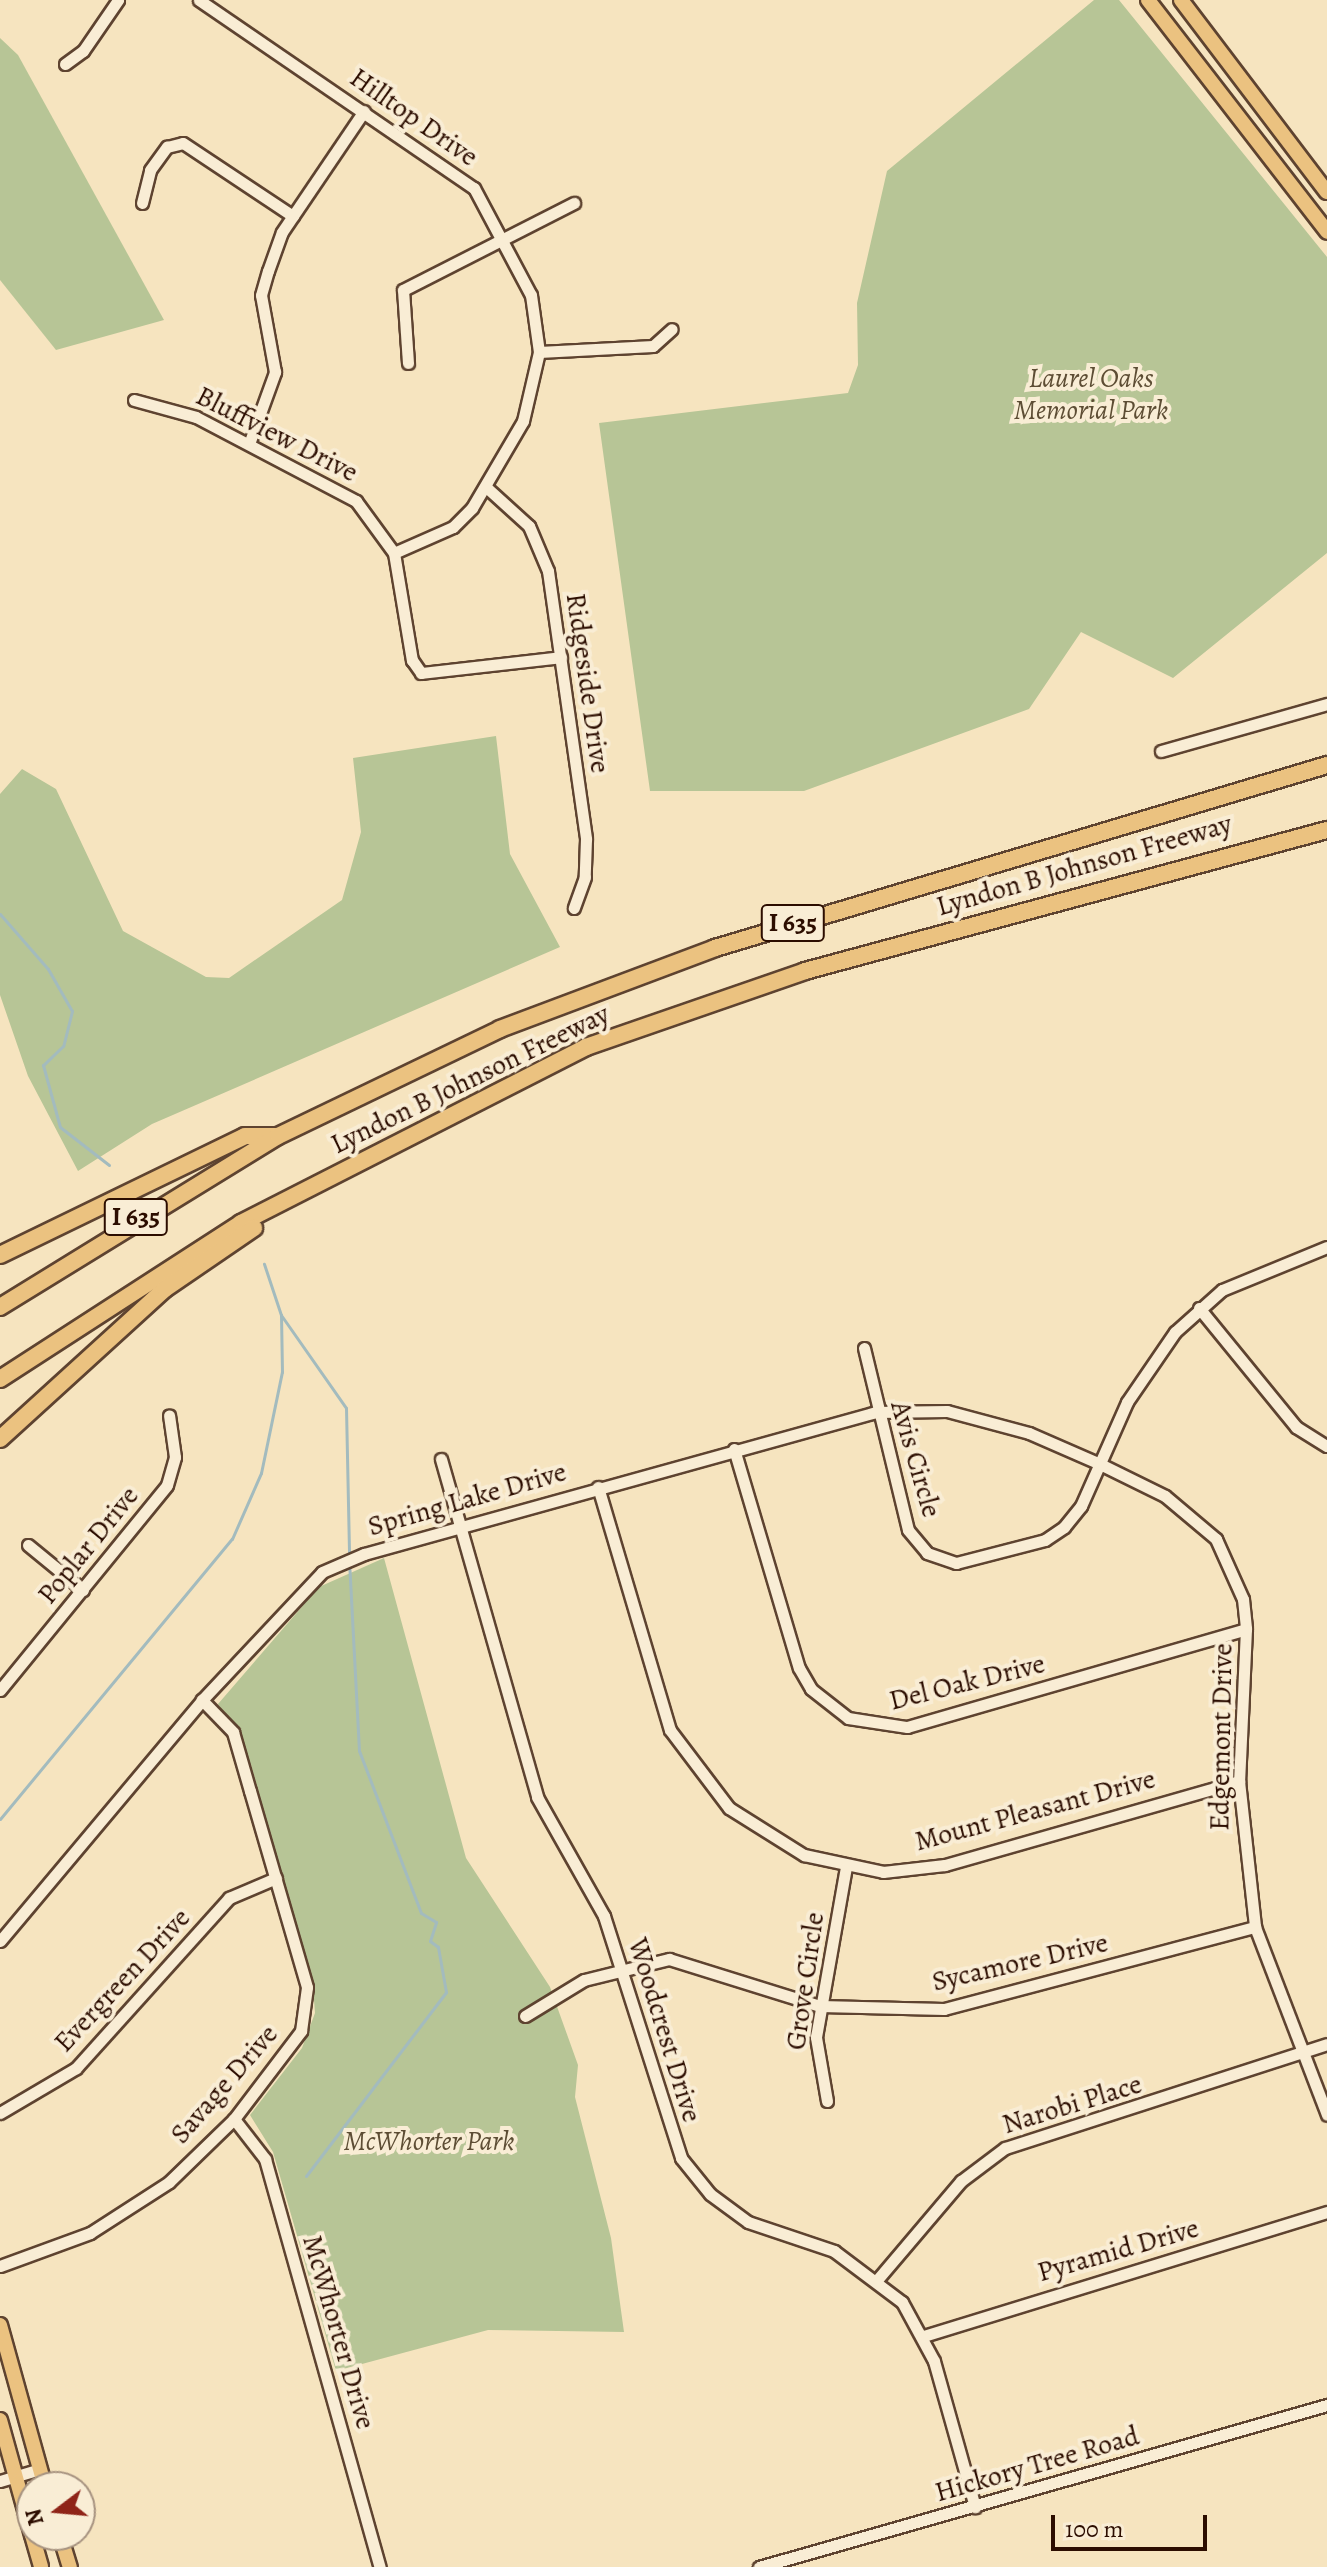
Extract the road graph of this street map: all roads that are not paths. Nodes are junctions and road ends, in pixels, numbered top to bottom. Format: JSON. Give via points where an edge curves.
{"nodes":[{"id":1,"x":118,"y":0,"type":"edge"},
{"id":2,"x":199,"y":0,"type":"edge"},
{"id":3,"x":1148,"y":0,"type":"edge"},
{"id":4,"x":1181,"y":0,"type":"edge"},
{"id":5,"x":1200,"y":26,"type":"junction"},
{"id":6,"x":1180,"y":41,"type":"junction"},
{"id":7,"x":65,"y":64,"type":"dead end"},
{"id":8,"x":364,"y":111,"type":"junction"},
{"id":9,"x":1327,"y":192,"type":"edge"},
{"id":10,"x":142,"y":203,"type":"dead end"},
{"id":11,"x":574,"y":203,"type":"dead end"},
{"id":12,"x":293,"y":216,"type":"junction"},
{"id":13,"x":1327,"y":232,"type":"edge"},
{"id":14,"x":505,"y":238,"type":"junction"},
{"id":15,"x":672,"y":329,"type":"dead end"},
{"id":16,"x":539,"y":352,"type":"junction"},
{"id":17,"x":408,"y":363,"type":"dead end"},
{"id":18,"x":134,"y":400,"type":"dead end"},
{"id":19,"x":249,"y":444,"type":"junction"},
{"id":20,"x":486,"y":487,"type":"junction"},
{"id":21,"x":394,"y":553,"type":"junction"},
{"id":22,"x":561,"y":657,"type":"junction"},
{"id":23,"x":1327,"y":704,"type":"edge"},
{"id":24,"x":1161,"y":751,"type":"dead end"},
{"id":25,"x":1327,"y":755,"type":"edge"},
{"id":26,"x":1327,"y":765,"type":"edge"},
{"id":27,"x":1195,"y":801,"type":"junction"},
{"id":28,"x":1327,"y":830,"type":"edge"},
{"id":29,"x":574,"y":908,"type":"dead end"},
{"id":30,"x":278,"y":1136,"type":"junction"},
{"id":31,"x":407,"y":1137,"type":"junction"},
{"id":32,"x":1327,"y":1247,"type":"edge"},
{"id":33,"x":0,"y":1255,"type":"edge"},
{"id":34,"x":0,"y":1307,"type":"edge"},
{"id":35,"x":1199,"y":1308,"type":"junction"},
{"id":36,"x":864,"y":1348,"type":"dead end"},
{"id":37,"x":0,"y":1379,"type":"edge"},
{"id":38,"x":876,"y":1412,"type":"junction"},
{"id":39,"x":169,"y":1415,"type":"dead end"},
{"id":40,"x":0,"y":1439,"type":"edge"},
{"id":41,"x":1327,"y":1446,"type":"edge"},
{"id":42,"x":734,"y":1449,"type":"junction"},
{"id":43,"x":441,"y":1459,"type":"dead end"},
{"id":44,"x":1100,"y":1464,"type":"junction"},
{"id":45,"x":598,"y":1487,"type":"junction"},
{"id":46,"x":460,"y":1526,"type":"junction"},
{"id":47,"x":28,"y":1545,"type":"dead end"},
{"id":48,"x":83,"y":1590,"type":"junction"},
{"id":49,"x":1246,"y":1629,"type":"junction"},
{"id":50,"x":0,"y":1690,"type":"edge"},
{"id":51,"x":202,"y":1700,"type":"junction"},
{"id":52,"x":1239,"y":1781,"type":"junction"},
{"id":53,"x":846,"y":1866,"type":"junction"},
{"id":54,"x":276,"y":1878,"type":"junction"},
{"id":55,"x":1255,"y":1927,"type":"junction"},
{"id":56,"x":0,"y":1941,"type":"edge"},
{"id":57,"x":621,"y":1968,"type":"junction"},
{"id":58,"x":820,"y":2006,"type":"junction"},
{"id":59,"x":525,"y":2016,"type":"dead end"},
{"id":60,"x":1327,"y":2044,"type":"edge"},
{"id":61,"x":1300,"y":2054,"type":"junction"},
{"id":62,"x":827,"y":2101,"type":"dead end"},
{"id":63,"x":0,"y":2113,"type":"edge"},
{"id":64,"x":1327,"y":2115,"type":"edge"},
{"id":65,"x":234,"y":2119,"type":"junction"},
{"id":66,"x":1327,"y":2212,"type":"edge"},
{"id":67,"x":0,"y":2266,"type":"edge"},
{"id":68,"x":877,"y":2280,"type":"junction"},
{"id":69,"x":0,"y":2325,"type":"edge"},
{"id":70,"x":924,"y":2336,"type":"junction"},
{"id":71,"x":1327,"y":2405,"type":"edge"},
{"id":72,"x":0,"y":2420,"type":"edge"},
{"id":73,"x":40,"y":2469,"type":"joint"},
{"id":74,"x":33,"y":2471,"type":"edge"},
{"id":75,"x":16,"y":2476,"type":"joint"},
{"id":76,"x":0,"y":2481,"type":"edge"},
{"id":77,"x":975,"y":2507,"type":"junction"},
{"id":78,"x":380,"y":2567,"type":"edge"},
{"id":79,"x":759,"y":2567,"type":"edge"}],
"edges":[{"from":1,"to":7,"type":"street","via":[[83,51]]},
{"from":2,"to":8,"type":"street","name":"Hilltop Drive"},
{"from":3,"to":6,"type":"main road"},
{"from":4,"to":5,"type":"main road"},
{"from":5,"to":6,"type":"main road"},
{"from":5,"to":9,"type":"main road"},
{"from":6,"to":13,"type":"main road"},
{"from":8,"to":12,"type":"street"},
{"from":8,"to":14,"type":"street","name":"Hilltop Drive","via":[[474,188]]},
{"from":10,"to":12,"type":"street","via":[[150,170],[167,147],[183,143]]},
{"from":11,"to":14,"type":"street"},
{"from":12,"to":19,"type":"street","via":[[261,295],[275,372]]},
{"from":14,"to":16,"type":"street","name":"Hilltop Drive","via":[[531,295]]},
{"from":14,"to":17,"type":"street","via":[[403,290]]},
{"from":15,"to":16,"type":"street","via":[[653,346]]},
{"from":16,"to":20,"type":"street","name":"Hilltop Drive","via":[[532,396]]},
{"from":18,"to":19,"type":"street","name":"Bluffview Drive","via":[[173,408]]},
{"from":19,"to":21,"type":"street","name":"Bluffview Drive","via":[[356,501]]},
{"from":20,"to":21,"type":"street","name":"Hilltop Drive","via":[[453,527]]},
{"from":20,"to":22,"type":"street","name":"Ridgeside Drive","via":[[529,526],[542,550]]},
{"from":21,"to":22,"type":"street","name":"Bluffview Drive","via":[[412,660],[421,673]]},
{"from":22,"to":29,"type":"street","name":"Ridgeside Drive","via":[[586,839],[585,877]]},
{"from":23,"to":24,"type":"street"},
{"from":25,"to":27,"type":"highway"},
{"from":26,"to":27,"type":"highway","name":"Lyndon B Johnson Freeway","number":"I 635"},
{"from":27,"to":30,"type":"highway","name":"Lyndon B Johnson Freeway","number":"I 635","via":[[644,972],[485,1035]]},
{"from":28,"to":31,"type":"highway","name":"Lyndon B Johnson Freeway","number":"I 635","via":[[729,995],[586,1047]]},
{"from":30,"to":33,"type":"highway","via":[[245,1136]]},
{"from":30,"to":34,"type":"highway","name":"Lyndon B Johnson Freeway","number":"I 635"},
{"from":31,"to":37,"type":"highway","name":"Lyndon B Johnson Freeway","number":"I 635","via":[[241,1223]]},
{"from":31,"to":40,"type":"highway","via":[[165,1289]]},
{"from":32,"to":35,"type":"street","name":"Avis Circle","via":[[1246,1277]]},
{"from":35,"to":41,"type":"street","via":[[1296,1427]]},
{"from":35,"to":44,"type":"street","name":"Avis Circle","via":[[1152,1358]]},
{"from":36,"to":38,"type":"street","name":"Avis Circle"},
{"from":38,"to":42,"type":"street","name":"Spring Lake Drive"},
{"from":38,"to":44,"type":"street","name":"Spring Lake Drive","via":[[979,1416]]},
{"from":38,"to":44,"type":"street","name":"Avis Circle","via":[[908,1530],[927,1553],[956,1563],[1045,1540],[1064,1527]]},
{"from":39,"to":48,"type":"street","name":"Poplar Drive","via":[[175,1457],[167,1485]]},
{"from":42,"to":45,"type":"street","name":"Spring Lake Drive"},
{"from":42,"to":49,"type":"street","name":"Del Oak Drive","via":[[799,1668],[811,1689],[848,1718],[907,1727]]},
{"from":43,"to":46,"type":"street","name":"Woodcrest Drive"},
{"from":44,"to":49,"type":"street","name":"Edgemont Drive","via":[[1165,1496],[1216,1539],[1243,1599]]},
{"from":45,"to":46,"type":"street","name":"Spring Lake Drive"},
{"from":45,"to":53,"type":"street","name":"Mount Pleasant Drive","via":[[670,1730],[703,1782],[764,1835]]},
{"from":46,"to":51,"type":"street","name":"Spring Lake Drive","via":[[332,1567],[298,1593]]},
{"from":46,"to":57,"type":"street","name":"Woodcrest Drive","via":[[537,1797],[604,1916]]},
{"from":47,"to":48,"type":"street"},
{"from":48,"to":50,"type":"street","name":"Poplar Drive"},
{"from":49,"to":52,"type":"street","name":"Edgemont Drive"},
{"from":51,"to":54,"type":"street","name":"Savage Drive","via":[[233,1732]]},
{"from":51,"to":56,"type":"street","name":"Spring Lake Drive"},
{"from":52,"to":53,"type":"street","name":"Mount Pleasant Drive","via":[[945,1865],[883,1872]]},
{"from":52,"to":55,"type":"street","name":"Edgemont Drive"},
{"from":53,"to":58,"type":"street","name":"Grove Circle"},
{"from":54,"to":63,"type":"street","name":"Evergreen Drive","via":[[229,1898],[76,2068]]},
{"from":54,"to":65,"type":"street","name":"Savage Drive","via":[[307,1987],[307,2014],[284,2057]]},
{"from":55,"to":58,"type":"street","name":"Sycamore Drive","via":[[975,2004]]},
{"from":55,"to":61,"type":"street","name":"Edgemont Drive"},
{"from":57,"to":58,"type":"street","name":"Sycamore Drive","via":[[669,1959]]},
{"from":57,"to":59,"type":"street","name":"Sycamore Drive","via":[[584,1980]]},
{"from":57,"to":68,"type":"street","name":"Woodcrest Drive","via":[[665,2121],[681,2158],[710,2194],[761,2229],[834,2251]]},
{"from":58,"to":62,"type":"street","name":"Grove Circle","via":[[816,2063]]},
{"from":60,"to":61,"type":"street","name":"Narobi Place"},
{"from":61,"to":64,"type":"street","name":"Edgemont Drive"},
{"from":61,"to":68,"type":"street","name":"Narobi Place","via":[[1005,2148],[961,2181]]},
{"from":65,"to":67,"type":"street","name":"Savage Drive","via":[[131,2211]]},
{"from":65,"to":78,"type":"street","name":"McWhorter Drive","via":[[265,2159]]},
{"from":66,"to":70,"type":"street","name":"Pyramid Drive"},
{"from":68,"to":70,"type":"street","name":"Woodcrest Drive"},
{"from":69,"to":73,"type":"main road"},
{"from":70,"to":77,"type":"street","name":"Woodcrest Drive"},
{"from":71,"to":77,"type":"street","name":"Hickory Tree Road"},
{"from":72,"to":75,"type":"main road"},
{"from":73,"to":74,"type":"street"},
{"from":75,"to":76,"type":"street"},
{"from":77,"to":79,"type":"street","name":"Hickory Tree Road"}]}
